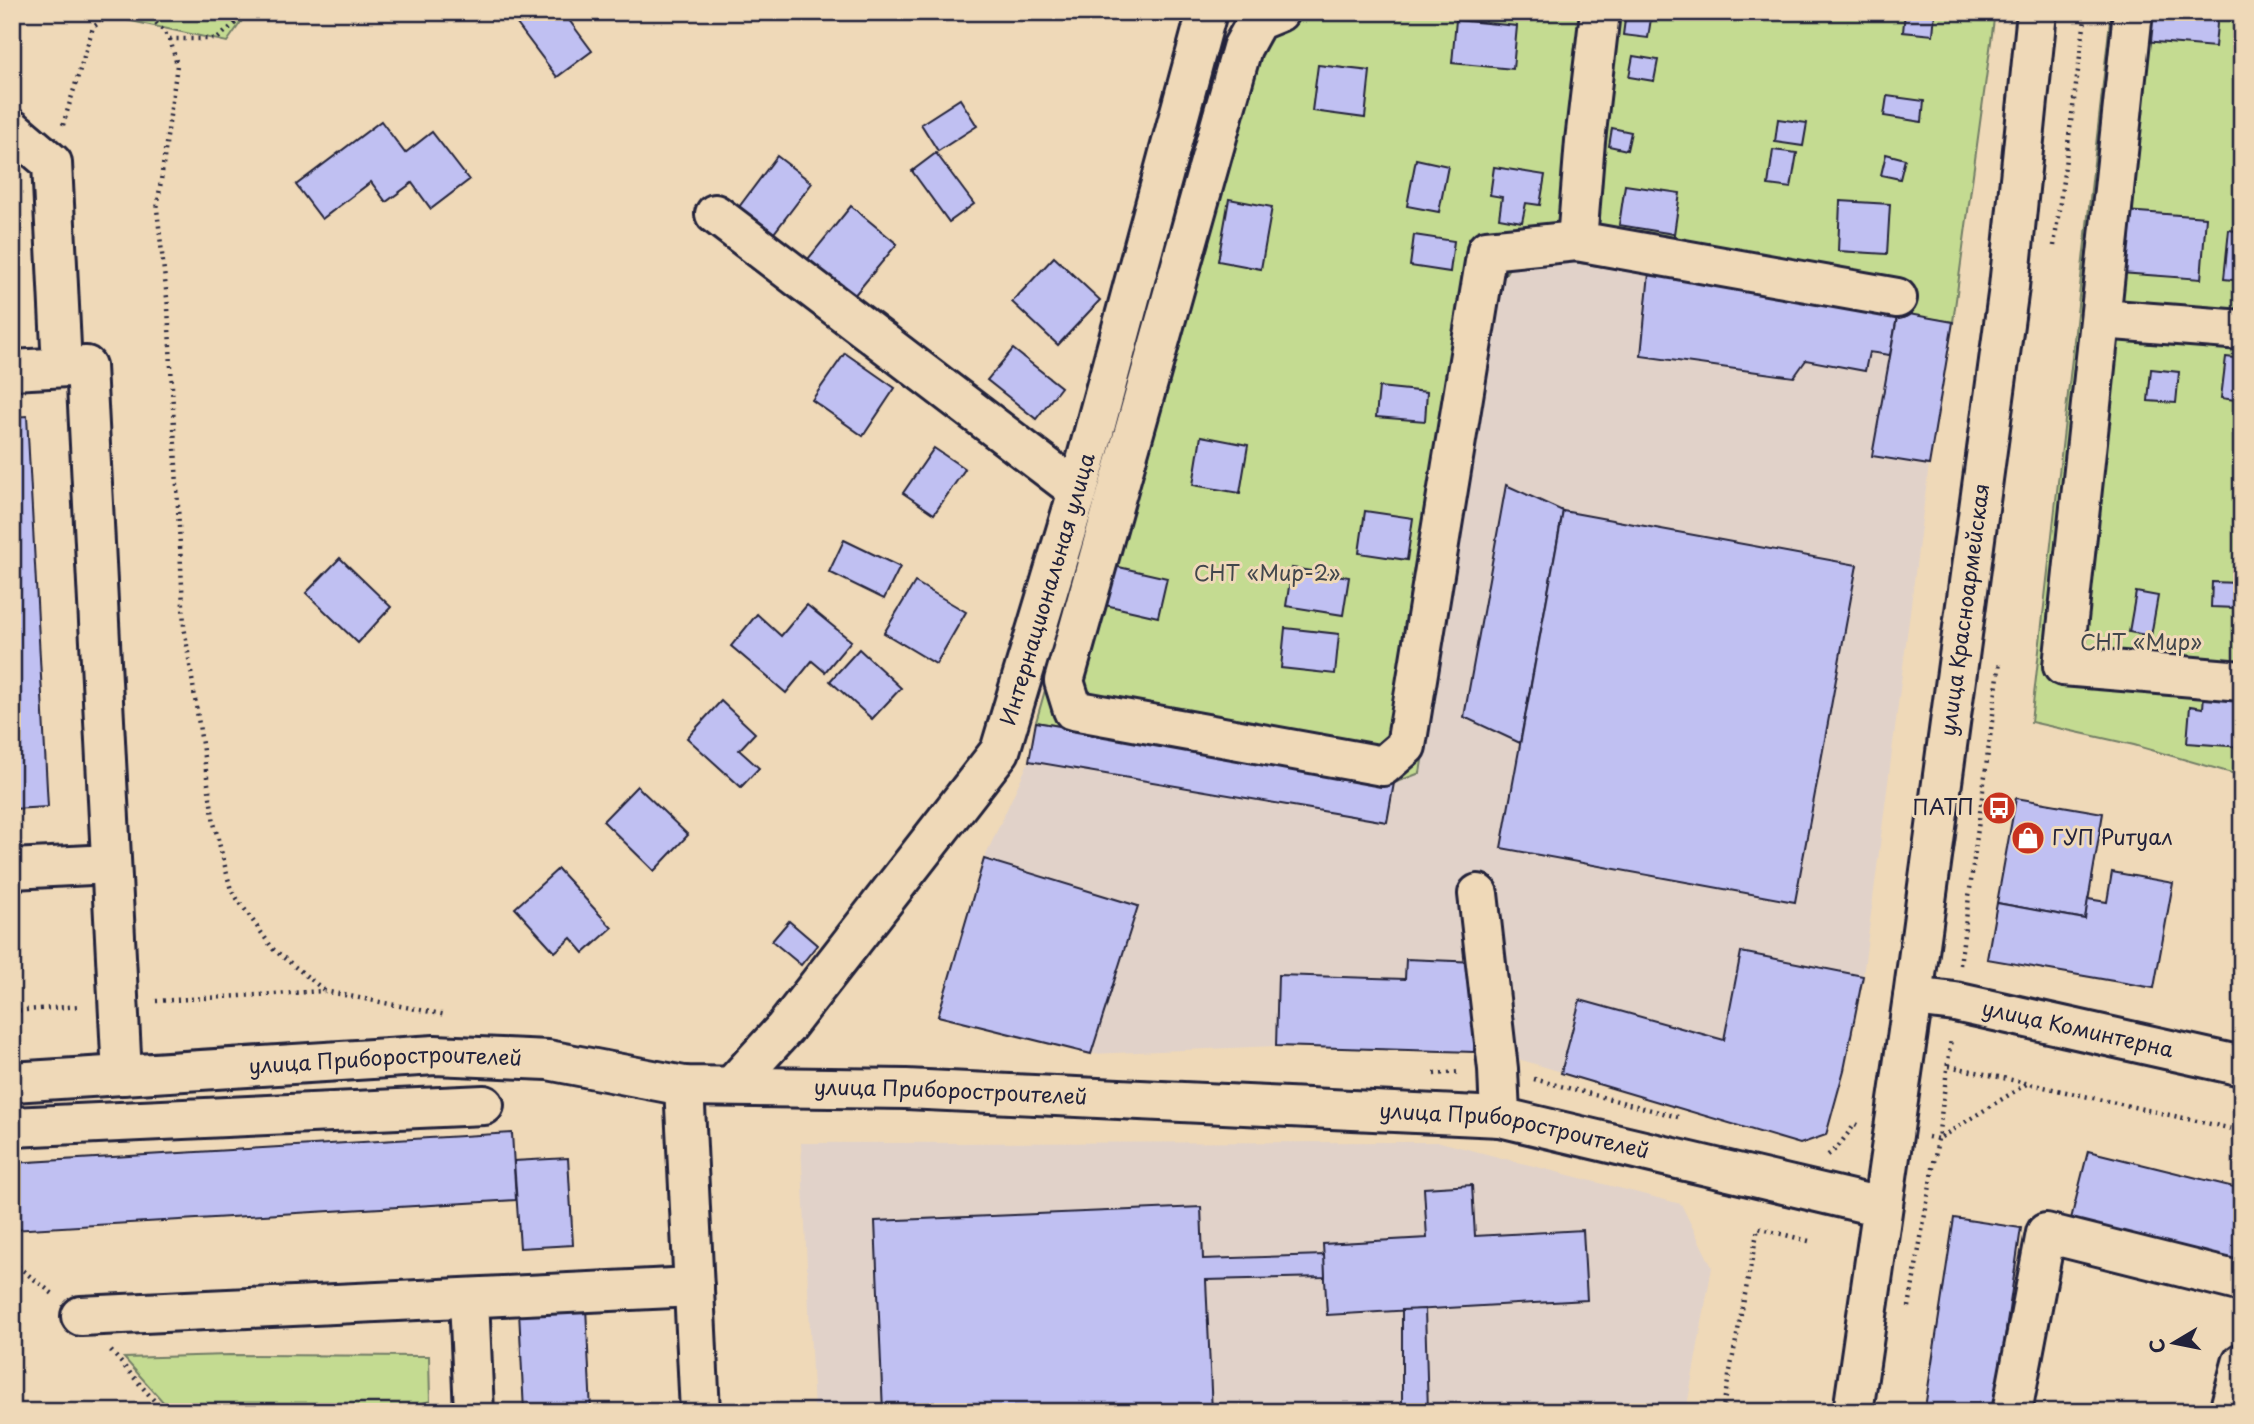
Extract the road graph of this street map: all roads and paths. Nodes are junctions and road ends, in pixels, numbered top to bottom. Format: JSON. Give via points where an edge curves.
{"nodes":[{"id":1,"x":115,"y":12,"type":"edge"},
{"id":2,"x":147,"y":12,"type":"edge"},
{"id":3,"x":248,"y":12,"type":"edge"},
{"id":4,"x":1208,"y":12,"type":"edge"},
{"id":5,"x":1279,"y":12,"type":"edge"},
{"id":6,"x":1600,"y":12,"type":"edge"},
{"id":7,"x":2037,"y":12,"type":"edge"},
{"id":8,"x":2133,"y":12,"type":"edge"},
{"id":9,"x":170,"y":39,"type":"junction"},
{"id":10,"x":12,"y":129,"type":"edge"},
{"id":11,"x":52,"y":163,"type":"junction"},
{"id":12,"x":715,"y":214,"type":"dead end"},
{"id":13,"x":1577,"y":241,"type":"junction"},
{"id":14,"x":1897,"y":298,"type":"dead end"},
{"id":15,"x":2101,"y":319,"type":"junction"},
{"id":16,"x":2242,"y":330,"type":"edge"},
{"id":17,"x":62,"y":367,"type":"junction"},
{"id":18,"x":12,"y":370,"type":"edge"},
{"id":19,"x":1078,"y":491,"type":"junction"},
{"id":20,"x":2242,"y":681,"type":"edge"},
{"id":21,"x":111,"y":864,"type":"junction"},
{"id":22,"x":12,"y":869,"type":"edge"},
{"id":23,"x":1478,"y":894,"type":"dead end"},
{"id":24,"x":324,"y":991,"type":"dead end"},
{"id":25,"x":1913,"y":997,"type":"junction"},
{"id":26,"x":1949,"y":1066,"type":"dead end"},
{"id":27,"x":2242,"y":1066,"type":"edge"},
{"id":28,"x":122,"y":1074,"type":"junction"},
{"id":29,"x":12,"y":1082,"type":"edge"},
{"id":30,"x":2028,"y":1083,"type":"junction"},
{"id":31,"x":684,"y":1086,"type":"junction"},
{"id":32,"x":732,"y":1086,"type":"junction"},
{"id":33,"x":484,"y":1105,"type":"dead end"},
{"id":34,"x":1500,"y":1117,"type":"junction"},
{"id":35,"x":12,"y":1127,"type":"edge"},
{"id":36,"x":2242,"y":1131,"type":"edge"},
{"id":37,"x":1938,"y":1139,"type":"dead end"},
{"id":38,"x":1881,"y":1207,"type":"junction"},
{"id":39,"x":1814,"y":1242,"type":"dead end"},
{"id":40,"x":12,"y":1262,"type":"edge"},
{"id":41,"x":2242,"y":1282,"type":"edge"},
{"id":42,"x":694,"y":1287,"type":"junction"},
{"id":43,"x":469,"y":1298,"type":"junction"},
{"id":44,"x":81,"y":1316,"type":"junction"},
{"id":45,"x":2242,"y":1363,"type":"edge"},
{"id":46,"x":164,"y":1412,"type":"edge"},
{"id":47,"x":474,"y":1412,"type":"edge"},
{"id":48,"x":700,"y":1412,"type":"edge"},
{"id":49,"x":1722,"y":1412,"type":"edge"},
{"id":50,"x":1853,"y":1412,"type":"edge"},
{"id":51,"x":2012,"y":1412,"type":"edge"},
{"id":52,"x":2228,"y":1412,"type":"edge"}],
"edges":[{"from":1,"to":11,"type":"path","via":[[93,27]]},
{"from":2,"to":9,"type":"path"},
{"from":3,"to":9,"type":"path","via":[[217,39]]},
{"from":4,"to":19,"type":"street","name":"Интернациональная улица"},
{"from":5,"to":13,"type":"street","via":[[1257,21],[1242,48],[1064,681],[1073,710],[1383,766],[1406,746],[1487,250]]},
{"from":6,"to":13,"type":"street"},
{"from":7,"to":25,"type":"street","name":"улица Красноармейская","via":[[2009,287]]},
{"from":8,"to":15,"type":"street"},
{"from":9,"to":24,"type":"path","via":[[177,65],[157,209],[168,307],[184,626],[214,823],[231,890],[273,948]]},
{"from":10,"to":11,"type":"street"},
{"from":11,"to":17,"type":"street"},
{"from":12,"to":19,"type":"street"},
{"from":13,"to":14,"type":"street"},
{"from":15,"to":16,"type":"street"},
{"from":15,"to":20,"type":"street","via":[[2063,666]]},
{"from":17,"to":18,"type":"street"},
{"from":17,"to":21,"type":"street","via":[[86,366]]},
{"from":19,"to":32,"type":"street","name":"Интернациональная улица","via":[[1000,751],[785,1028]]},
{"from":21,"to":22,"type":"street"},
{"from":21,"to":28,"type":"street"},
{"from":23,"to":34,"type":"street"},
{"from":25,"to":27,"type":"street","name":"улица Коминтерна","via":[[1955,1002]]},
{"from":25,"to":38,"type":"street","name":"улица Красноармейская"},
{"from":26,"to":30,"type":"path"},
{"from":28,"to":29,"type":"street","name":"улица Приборостроителей"},
{"from":28,"to":31,"type":"street","name":"улица Приборостроителей","via":[[435,1055],[548,1060]]},
{"from":30,"to":36,"type":"path"},
{"from":30,"to":37,"type":"path"},
{"from":31,"to":32,"type":"street","name":"улица Приборостроителей"},
{"from":31,"to":42,"type":"street"},
{"from":32,"to":34,"type":"street","name":"улица Приборостроителей","via":[[906,1089]]},
{"from":33,"to":35,"type":"street"},
{"from":34,"to":38,"type":"street","name":"улица Приборостроителей"},
{"from":38,"to":50,"type":"street","name":"улица Красноармейская"},
{"from":39,"to":49,"type":"path","via":[[1758,1228]]},
{"from":40,"to":44,"type":"path"},
{"from":41,"to":51,"type":"street","via":[[2046,1233]]},
{"from":42,"to":43,"type":"street"},
{"from":42,"to":48,"type":"street"},
{"from":43,"to":44,"type":"street"},
{"from":43,"to":47,"type":"street"},
{"from":44,"to":46,"type":"path"},
{"from":45,"to":52,"type":"street"}]}
